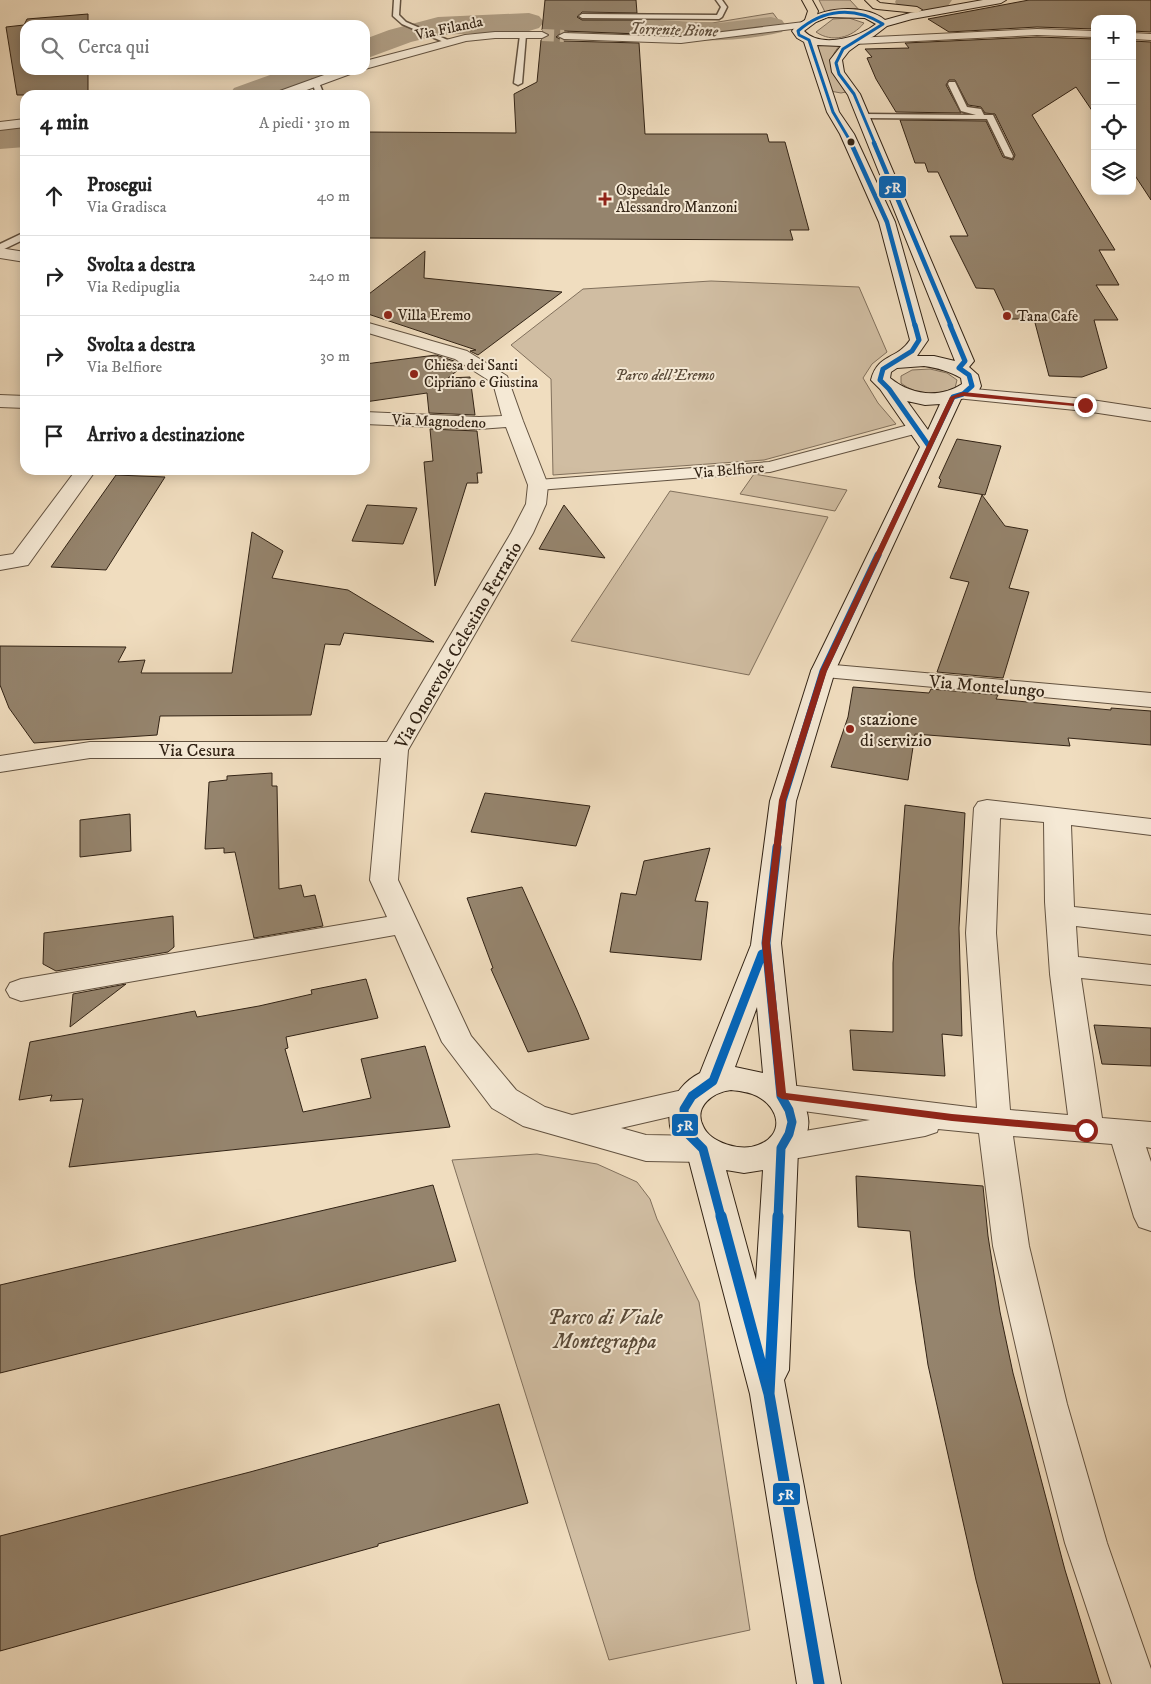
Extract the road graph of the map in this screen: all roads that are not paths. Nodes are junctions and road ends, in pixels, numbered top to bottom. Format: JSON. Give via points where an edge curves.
{"nodes":[{"id":1,"x":397,"y":0,"type":"edge"},
{"id":2,"x":720,"y":0,"type":"edge"},
{"id":3,"x":808,"y":0,"type":"edge"},
{"id":4,"x":862,"y":0,"type":"edge"},
{"id":5,"x":870,"y":0,"type":"edge"},
{"id":6,"x":975,"y":0,"type":"edge"},
{"id":7,"x":1001,"y":0,"type":"edge"},
{"id":8,"x":917,"y":10,"type":"junction"},
{"id":9,"x":582,"y":16,"type":"dead end"},
{"id":10,"x":868,"y":16,"type":"junction"},
{"id":11,"x":883,"y":24,"type":"junction"},
{"id":12,"x":806,"y":30,"type":"junction"},
{"id":13,"x":1091,"y":34,"type":"edge"},
{"id":14,"x":523,"y":35,"type":"junction"},
{"id":15,"x":542,"y":35,"type":"tunnel mouth"},
{"id":16,"x":564,"y":36,"type":"tunnel mouth"},
{"id":17,"x":1136,"y":36,"type":"edge"},
{"id":18,"x":1151,"y":37,"type":"edge"},
{"id":19,"x":855,"y":41,"type":"junction"},
{"id":20,"x":448,"y":42,"type":"junction"},
{"id":21,"x":370,"y":64,"type":"edge"},
{"id":22,"x":335,"y":75,"type":"edge"},
{"id":23,"x":315,"y":82,"type":"junction"},
{"id":24,"x":518,"y":83,"type":"dead end"},
{"id":25,"x":952,"y":84,"type":"dead end"},
{"id":26,"x":293,"y":90,"type":"edge"},
{"id":27,"x":318,"y":90,"type":"edge"},
{"id":28,"x":863,"y":116,"type":"junction"},
{"id":29,"x":980,"y":117,"type":"junction"},
{"id":30,"x":20,"y":124,"type":"edge"},
{"id":31,"x":0,"y":126,"type":"edge"},
{"id":32,"x":1009,"y":156,"type":"dead end"},
{"id":33,"x":20,"y":238,"type":"edge"},
{"id":34,"x":0,"y":248,"type":"edge"},
{"id":35,"x":0,"y":253,"type":"edge"},
{"id":36,"x":20,"y":256,"type":"edge"},
{"id":37,"x":370,"y":328,"type":"edge"},
{"id":38,"x":895,"y":363,"type":"junction"},
{"id":39,"x":964,"y":371,"type":"junction"},
{"id":40,"x":889,"y":389,"type":"junction"},
{"id":41,"x":958,"y":395,"type":"junction"},
{"id":42,"x":0,"y":401,"type":"edge"},
{"id":43,"x":20,"y":402,"type":"edge"},
{"id":44,"x":1085,"y":405,"type":"junction"},
{"id":45,"x":1151,"y":415,"type":"edge"},
{"id":46,"x":370,"y":418,"type":"edge"},
{"id":47,"x":513,"y":421,"type":"junction"},
{"id":48,"x":922,"y":437,"type":"junction"},
{"id":49,"x":82,"y":475,"type":"edge"},
{"id":50,"x":538,"y":485,"type":"junction"},
{"id":51,"x":0,"y":563,"type":"edge"},
{"id":52,"x":823,"y":671,"type":"junction"},
{"id":53,"x":1151,"y":700,"type":"edge"},
{"id":54,"x":395,"y":750,"type":"junction"},
{"id":55,"x":0,"y":764,"type":"edge"},
{"id":56,"x":1057,"y":815,"type":"junction"},
{"id":57,"x":1151,"y":827,"type":"edge"},
{"id":58,"x":1060,"y":915,"type":"junction"},
{"id":59,"x":404,"y":924,"type":"junction"},
{"id":60,"x":1151,"y":925,"type":"edge"},
{"id":61,"x":766,"y":943,"type":"junction"},
{"id":62,"x":1065,"y":966,"type":"junction"},
{"id":63,"x":1151,"y":975,"type":"edge"},
{"id":64,"x":21,"y":990,"type":"dead end"},
{"id":65,"x":713,"y":1081,"type":"junction"},
{"id":66,"x":782,"y":1096,"type":"junction"},
{"id":67,"x":687,"y":1101,"type":"junction"},
{"id":68,"x":952,"y":1118,"type":"junction"},
{"id":69,"x":994,"y":1121,"type":"junction"},
{"id":70,"x":573,"y":1127,"type":"junction"},
{"id":71,"x":1086,"y":1130,"type":"junction"},
{"id":72,"x":1138,"y":1134,"type":"edge"},
{"id":73,"x":781,"y":1148,"type":"junction"},
{"id":74,"x":703,"y":1149,"type":"junction"},
{"id":75,"x":1151,"y":1218,"type":"edge"},
{"id":76,"x":769,"y":1394,"type":"junction"},
{"id":77,"x":819,"y":1684,"type":"edge"},
{"id":78,"x":1134,"y":1684,"type":"edge"}],
"edges":[{"from":1,"to":20,"type":"lane","via":[[396,16],[404,23]]},
{"from":2,"to":9,"type":"lane","via":[[724,7],[719,17]]},
{"from":3,"to":12,"type":"highway","via":[[813,11]]},
{"from":4,"to":10,"type":"highway"},
{"from":5,"to":8,"type":"highway","via":[[877,6]]},
{"from":6,"to":8,"type":"street"},
{"from":7,"to":11,"type":"street"},
{"from":8,"to":10,"type":"street"},
{"from":10,"to":11,"type":"street"},
{"from":10,"to":12,"type":"street","via":[[828,14],[820,16]]},
{"from":11,"to":19,"type":"street"},
{"from":12,"to":16,"type":"street","via":[[681,40]]},
{"from":12,"to":19,"type":"street","via":[[827,42]]},
{"from":12,"to":38,"type":"street","via":[[833,112],[847,134],[887,222],[917,331],[919,340],[916,346]]},
{"from":13,"to":19,"type":"street","via":[[1037,32]]},
{"from":14,"to":15,"type":"street","name":"Via Filanda"},
{"from":14,"to":20,"type":"street","name":"Via Filanda"},
{"from":14,"to":24,"type":"lane"},
{"from":17,"to":18,"type":"street"},
{"from":19,"to":28,"type":"street","via":[[840,51],[836,70],[854,94]]},
{"from":20,"to":21,"type":"street","name":"Via Filanda"},
{"from":22,"to":23,"type":"street"},
{"from":23,"to":26,"type":"street"},
{"from":23,"to":27,"type":"lane"},
{"from":25,"to":29,"type":"lane","via":[[964,109],[978,111]]},
{"from":28,"to":29,"type":"lane"},
{"from":28,"to":39,"type":"street","via":[[965,361]]},
{"from":29,"to":32,"type":"lane","via":[[990,117]]},
{"from":30,"to":31,"type":"street"},
{"from":33,"to":34,"type":"lane"},
{"from":35,"to":36,"type":"street"},
{"from":37,"to":47,"type":"street","via":[[461,355],[491,373],[501,380]]},
{"from":38,"to":39,"type":"street","via":[[937,361]]},
{"from":38,"to":40,"type":"street","via":[[883,369],[880,380]]},
{"from":39,"to":41,"type":"street","via":[[972,386]]},
{"from":39,"to":44,"type":"street","via":[[1027,392]]},
{"from":40,"to":41,"type":"street","via":[[914,397],[935,399]]},
{"from":40,"to":48,"type":"street"},
{"from":41,"to":44,"type":"street"},
{"from":41,"to":48,"type":"street"},
{"from":42,"to":43,"type":"street"},
{"from":44,"to":45,"type":"street"},
{"from":46,"to":47,"type":"street","name":"Via Magnodeno","via":[[479,423]]},
{"from":47,"to":50,"type":"street"},
{"from":48,"to":50,"type":"street","name":"Via Belfiore","via":[[770,467]]},
{"from":48,"to":52,"type":"street"},
{"from":49,"to":51,"type":"street","via":[[20,560]]},
{"from":50,"to":54,"type":"street","name":"Via Onorevole Celestino Ferrario","via":[[536,504],[522,533]]},
{"from":52,"to":53,"type":"street","name":"Via Montelungo"},
{"from":52,"to":61,"type":"street","via":[[782,800]]},
{"from":54,"to":55,"type":"street","name":"Via Cesura","via":[[90,750]]},
{"from":54,"to":59,"type":"street","name":"Via Onorevole Celestino Ferrario","via":[[384,880]]},
{"from":56,"to":57,"type":"street"},
{"from":56,"to":58,"type":"street"},
{"from":56,"to":69,"type":"street","via":[[988,808],[981,933]]},
{"from":58,"to":60,"type":"street"},
{"from":58,"to":62,"type":"street"},
{"from":59,"to":64,"type":"street"},
{"from":59,"to":70,"type":"street","name":"Via Onorevole Celestino Ferrario","via":[[458,1042],[504,1099],[535,1117]]},
{"from":61,"to":65,"type":"street"},
{"from":61,"to":66,"type":"street"},
{"from":62,"to":63,"type":"street"},
{"from":62,"to":71,"type":"street"},
{"from":65,"to":66,"type":"street","via":[[750,1079]]},
{"from":65,"to":67,"type":"street","via":[[698,1089]]},
{"from":66,"to":68,"type":"street"},
{"from":66,"to":73,"type":"street","via":[[794,1122],[790,1136]]},
{"from":67,"to":70,"type":"street","name":"Via Onorevole Celestino Ferrario"},
{"from":67,"to":74,"type":"street","via":[[683,1118],[689,1135]]},
{"from":68,"to":69,"type":"street"},
{"from":68,"to":73,"type":"street"},
{"from":69,"to":71,"type":"street"},
{"from":69,"to":78,"type":"street","via":[[1011,1246],[1048,1404],[1086,1543]]},
{"from":70,"to":74,"type":"street","name":"Via Onorevole Celestino Ferrario","via":[[646,1148]]},
{"from":71,"to":72,"type":"street"},
{"from":72,"to":75,"type":"street"},
{"from":73,"to":74,"type":"street","via":[[764,1157],[744,1161],[722,1158]]},
{"from":73,"to":76,"type":"street"},
{"from":74,"to":76,"type":"street"},
{"from":76,"to":77,"type":"street"}]}
